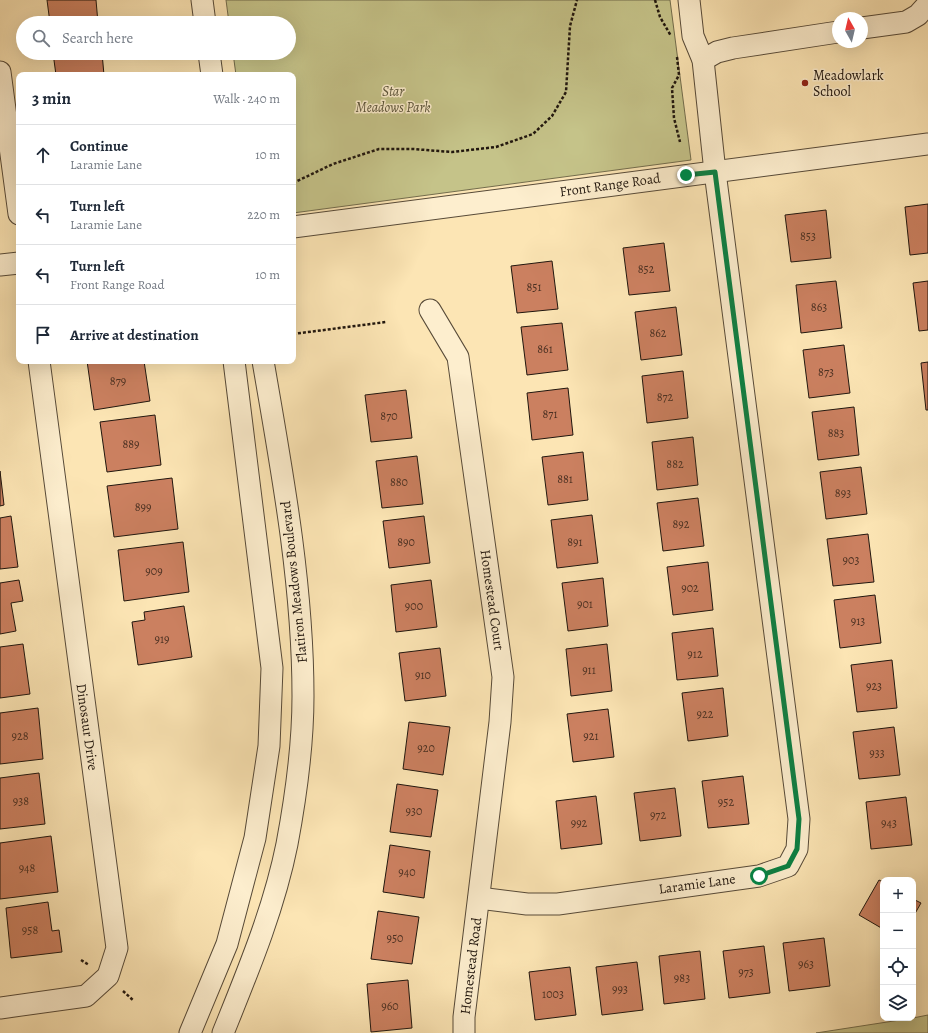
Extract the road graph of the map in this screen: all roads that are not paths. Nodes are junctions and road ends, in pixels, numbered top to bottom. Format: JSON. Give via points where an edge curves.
{"nodes":[{"id":1,"x":202,"y":0,"type":"edge"},
{"id":2,"x":689,"y":0,"type":"edge"},
{"id":3,"x":928,"y":4,"type":"edge"},
{"id":4,"x":204,"y":16,"type":"edge"},
{"id":5,"x":868,"y":27,"type":"edge"},
{"id":6,"x":832,"y":33,"type":"edge"},
{"id":7,"x":210,"y":60,"type":"edge"},
{"id":8,"x":703,"y":60,"type":"junction"},
{"id":9,"x":0,"y":72,"type":"edge"},
{"id":10,"x":212,"y":72,"type":"edge"},
{"id":11,"x":928,"y":144,"type":"edge"},
{"id":12,"x":715,"y":172,"type":"junction"},
{"id":13,"x":16,"y":192,"type":"edge"},
{"id":14,"x":296,"y":227,"type":"edge"},
{"id":15,"x":16,"y":262,"type":"edge"},
{"id":16,"x":0,"y":265,"type":"edge"},
{"id":17,"x":430,"y":310,"type":"dead end"},
{"id":18,"x":39,"y":364,"type":"edge"},
{"id":19,"x":234,"y":364,"type":"edge"},
{"id":20,"x":263,"y":364,"type":"edge"},
{"id":21,"x":479,"y":898,"type":"junction"},
{"id":22,"x":0,"y":1008,"type":"edge"},
{"id":23,"x":190,"y":1033,"type":"edge"},
{"id":24,"x":223,"y":1033,"type":"edge"},
{"id":25,"x":464,"y":1033,"type":"edge"}],
"edges":[{"from":1,"to":4,"type":"street"},
{"from":2,"to":8,"type":"street","name":"Laramie Lane","via":[[693,36]]},
{"from":3,"to":5,"type":"street","via":[[918,15],[906,22]]},
{"from":6,"to":8,"type":"street","via":[[733,48],[717,52]]},
{"from":7,"to":10,"type":"street"},
{"from":8,"to":12,"type":"street","name":"Laramie Lane"},
{"from":9,"to":13,"type":"street"},
{"from":11,"to":12,"type":"street","name":"Front Range Road"},
{"from":12,"to":14,"type":"street","name":"Front Range Road"},
{"from":12,"to":21,"type":"street","name":"Laramie Lane","via":[[799,819],[797,849],[788,866],[759,876],[558,904],[527,904]]},
{"from":15,"to":16,"type":"street"},
{"from":17,"to":21,"type":"street","name":"Homestead Court","via":[[458,357],[503,678]]},
{"from":18,"to":22,"type":"street","name":"Dinosaur Drive","via":[[117,948],[108,976],[86,996]]},
{"from":19,"to":23,"type":"street","via":[[272,668],[269,746],[255,838],[227,944]]},
{"from":20,"to":24,"type":"street","name":"Flatiron Meadows Boulevard","via":[[295,569],[302,634],[303,698],[298,771],[287,845],[269,914]]},
{"from":21,"to":25,"type":"street","name":"Homestead Road"}]}
